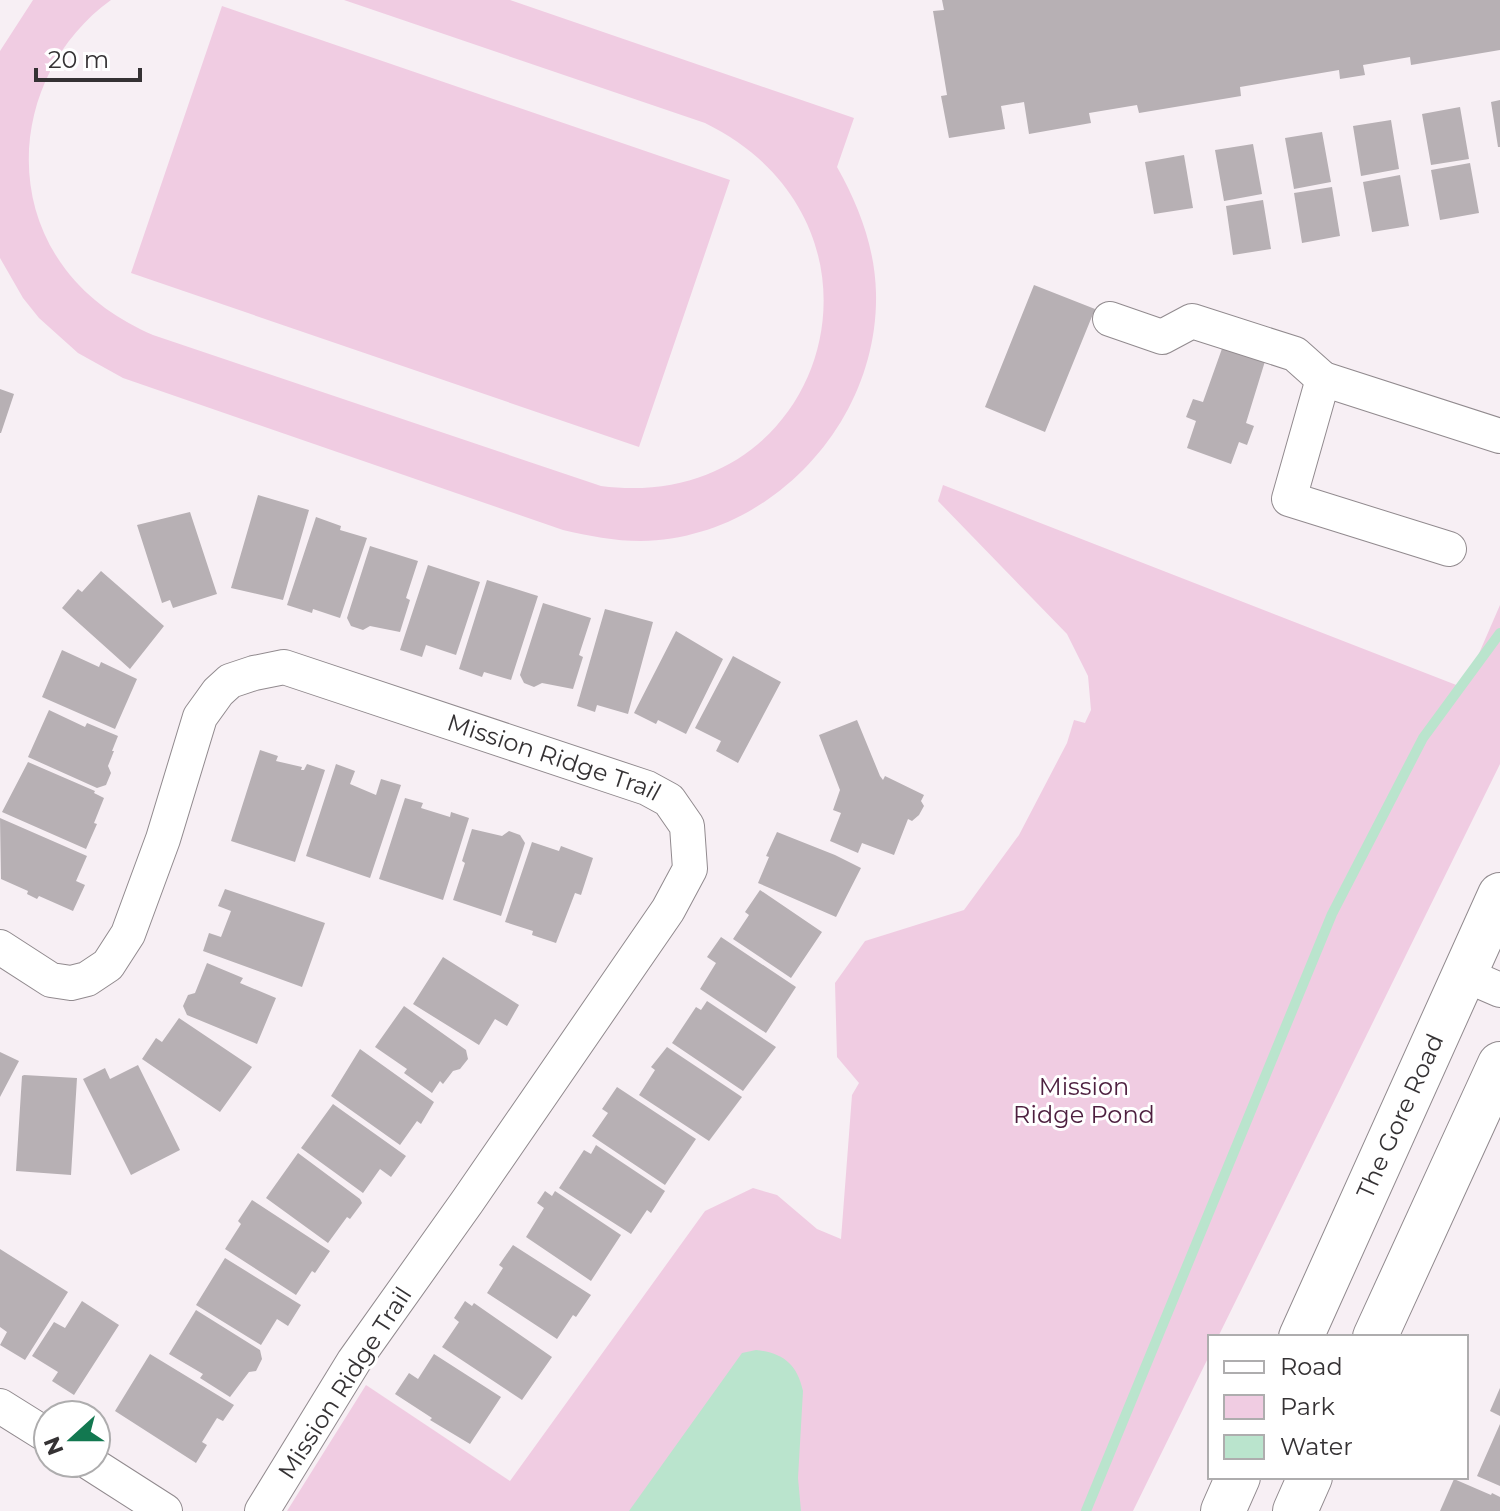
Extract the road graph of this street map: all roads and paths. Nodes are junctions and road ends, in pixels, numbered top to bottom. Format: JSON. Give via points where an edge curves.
{"nodes":[{"id":1,"x":1110,"y":319,"type":"dead end"},
{"id":2,"x":1323,"y":379,"type":"junction"},
{"id":3,"x":1500,"y":436,"type":"edge"},
{"id":4,"x":1449,"y":549,"type":"dead end"},
{"id":5,"x":1500,"y":895,"type":"edge"},
{"id":6,"x":0,"y":947,"type":"edge"},
{"id":7,"x":1482,"y":982,"type":"edge"},
{"id":8,"x":1500,"y":1064,"type":"edge"},
{"id":9,"x":1302,"y":1335,"type":"edge"},
{"id":10,"x":1376,"y":1335,"type":"edge"},
{"id":11,"x":0,"y":1406,"type":"edge"},
{"id":12,"x":32,"y":1426,"type":"edge"},
{"id":13,"x":112,"y":1477,"type":"edge"},
{"id":14,"x":1237,"y":1479,"type":"edge"},
{"id":15,"x":1309,"y":1479,"type":"edge"},
{"id":16,"x":165,"y":1511,"type":"edge"},
{"id":17,"x":262,"y":1511,"type":"edge"},
{"id":18,"x":1223,"y":1511,"type":"edge"},
{"id":19,"x":1295,"y":1511,"type":"edge"}],
"edges":[{"from":1,"to":2,"type":"street","via":[[1162,337],[1192,321],[1295,354]]},
{"from":2,"to":3,"type":"street"},
{"from":2,"to":4,"type":"street","via":[[1289,499]]},
{"from":5,"to":7,"type":"main road","name":"The Gore Road"},
{"from":6,"to":17,"type":"street","name":"Mission Ridge Trail","via":[[51,980],[87,979],[108,965],[128,934],[200,717],[230,681],[284,667],[647,788],[669,800],[687,826],[690,869],[668,910],[354,1361]]},
{"from":7,"to":9,"type":"main road","name":"The Gore Road"},
{"from":8,"to":10,"type":"main road"},
{"from":11,"to":12,"type":"street"},
{"from":13,"to":16,"type":"street"},
{"from":14,"to":18,"type":"main road"},
{"from":15,"to":19,"type":"main road"}]}
